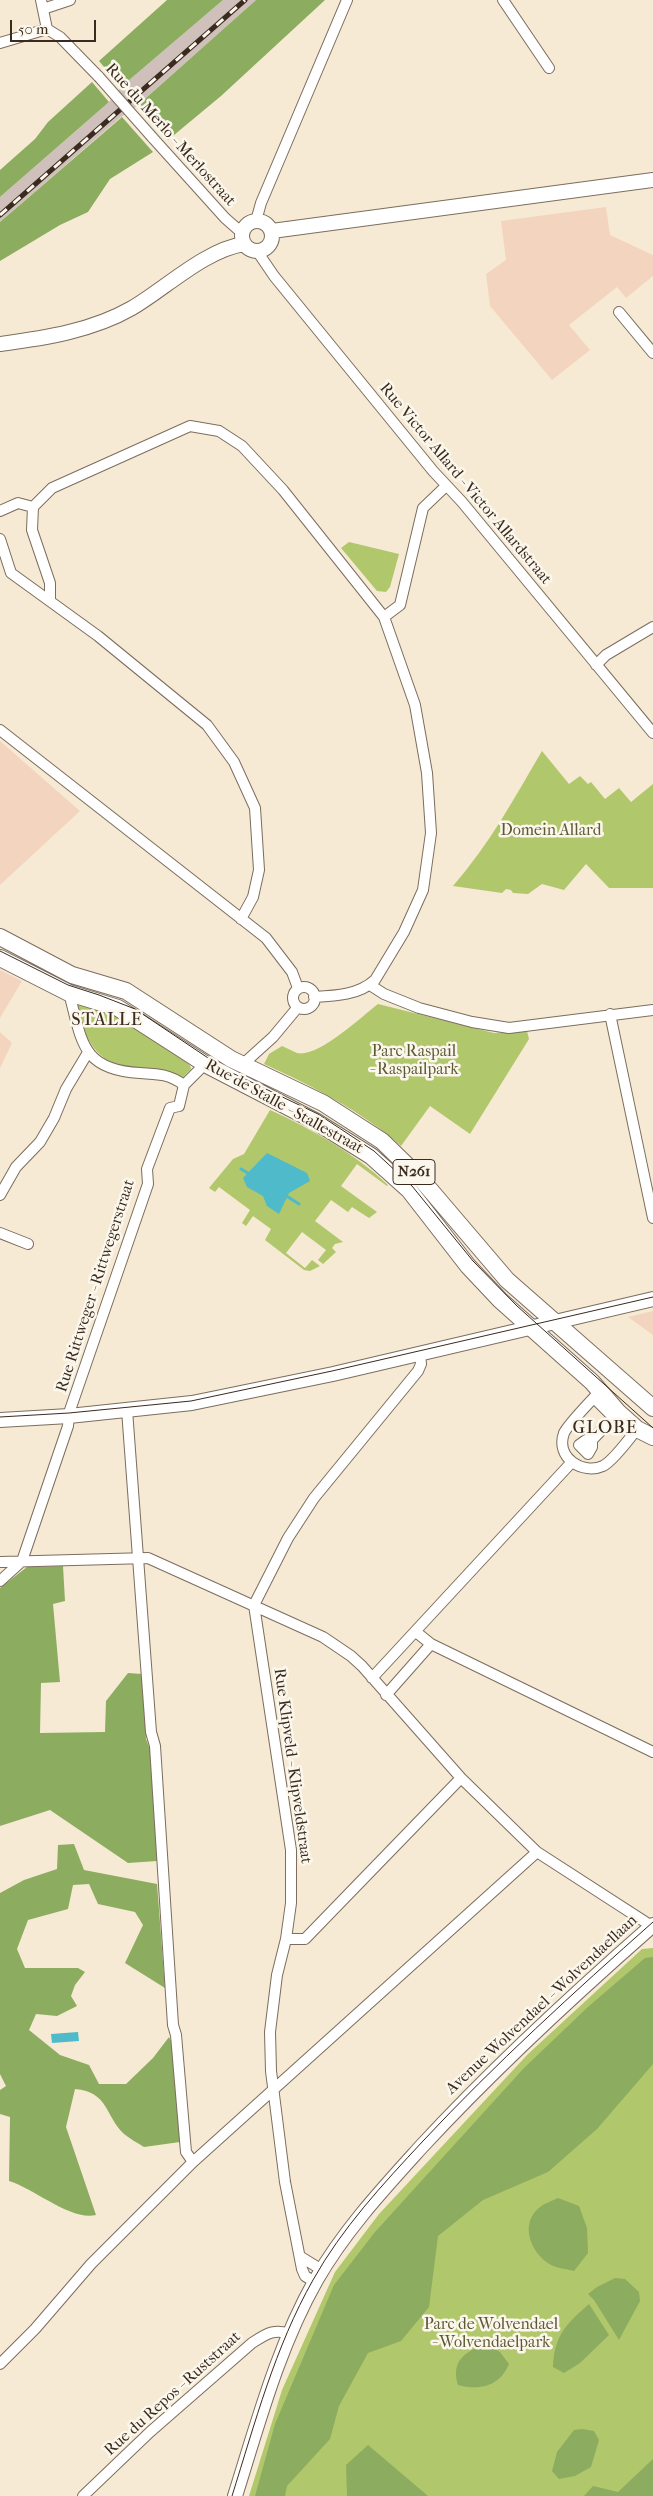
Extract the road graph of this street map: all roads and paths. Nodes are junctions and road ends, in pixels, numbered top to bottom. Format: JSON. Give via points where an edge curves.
{"nodes":[{"id":1,"x":70,"y":0,"type":"edge"},
{"id":2,"x":347,"y":0,"type":"edge"},
{"id":3,"x":503,"y":0,"type":"edge"},
{"id":4,"x":42,"y":4,"type":"edge"},
{"id":5,"x":47,"y":29,"type":"junction"},
{"id":6,"x":0,"y":43,"type":"edge"},
{"id":7,"x":549,"y":68,"type":"dead end"},
{"id":8,"x":653,"y":180,"type":"edge"},
{"id":9,"x":256,"y":221,"type":"junction"},
{"id":10,"x":272,"y":232,"type":"junction"},
{"id":11,"x":243,"y":239,"type":"junction"},
{"id":12,"x":257,"y":251,"type":"junction"},
{"id":13,"x":619,"y":312,"type":"dead end"},
{"id":14,"x":0,"y":344,"type":"edge"},
{"id":15,"x":653,"y":353,"type":"edge"},
{"id":16,"x":446,"y":486,"type":"junction"},
{"id":17,"x":33,"y":507,"type":"junction"},
{"id":18,"x":0,"y":511,"type":"edge"},
{"id":19,"x":0,"y":539,"type":"edge"},
{"id":20,"x":50,"y":600,"type":"junction"},
{"id":21,"x":384,"y":617,"type":"junction"},
{"id":22,"x":653,"y":627,"type":"edge"},
{"id":23,"x":596,"y":665,"type":"junction"},
{"id":24,"x":0,"y":730,"type":"edge"},
{"id":25,"x":653,"y":733,"type":"edge"},
{"id":26,"x":242,"y":919,"type":"junction"},
{"id":27,"x":0,"y":937,"type":"edge"},
{"id":28,"x":0,"y":958,"type":"edge"},
{"id":29,"x":370,"y":985,"type":"junction"},
{"id":30,"x":298,"y":988,"type":"junction"},
{"id":31,"x":69,"y":993,"type":"junction"},
{"id":32,"x":314,"y":997,"type":"junction"},
{"id":33,"x":298,"y":1007,"type":"junction"},
{"id":34,"x":653,"y":1010,"type":"edge"},
{"id":35,"x":610,"y":1014,"type":"junction"},
{"id":36,"x":88,"y":1054,"type":"junction"},
{"id":37,"x":205,"y":1064,"type":"junction"},
{"id":38,"x":242,"y":1065,"type":"junction"},
{"id":39,"x":184,"y":1085,"type":"junction"},
{"id":40,"x":0,"y":1195,"type":"edge"},
{"id":41,"x":653,"y":1218,"type":"edge"},
{"id":42,"x":0,"y":1233,"type":"edge"},
{"id":43,"x":28,"y":1244,"type":"dead end"},
{"id":44,"x":653,"y":1299,"type":"edge"},
{"id":45,"x":553,"y":1322,"type":"junction"},
{"id":46,"x":530,"y":1327,"type":"junction"},
{"id":47,"x":420,"y":1354,"type":"junction"},
{"id":48,"x":598,"y":1397,"type":"junction"},
{"id":49,"x":653,"y":1408,"type":"edge"},
{"id":50,"x":127,"y":1410,"type":"junction"},
{"id":51,"x":69,"y":1416,"type":"junction"},
{"id":52,"x":614,"y":1417,"type":"junction"},
{"id":53,"x":0,"y":1420,"type":"edge"},
{"id":54,"x":634,"y":1430,"type":"junction"},
{"id":55,"x":653,"y":1437,"type":"edge"},
{"id":56,"x":582,"y":1450,"type":"junction"},
{"id":57,"x":569,"y":1452,"type":"dead end"},
{"id":58,"x":576,"y":1463,"type":"junction"},
{"id":59,"x":137,"y":1557,"type":"junction"},
{"id":60,"x":22,"y":1561,"type":"junction"},
{"id":61,"x":0,"y":1562,"type":"edge"},
{"id":62,"x":0,"y":1582,"type":"edge"},
{"id":63,"x":254,"y":1605,"type":"junction"},
{"id":64,"x":416,"y":1632,"type":"junction"},
{"id":65,"x":431,"y":1644,"type":"junction"},
{"id":66,"x":372,"y":1678,"type":"junction"},
{"id":67,"x":386,"y":1695,"type":"junction"},
{"id":68,"x":653,"y":1752,"type":"edge"},
{"id":69,"x":460,"y":1778,"type":"junction"},
{"id":70,"x":537,"y":1852,"type":"junction"},
{"id":71,"x":653,"y":1926,"type":"edge"},
{"id":72,"x":286,"y":1939,"type":"junction"},
{"id":73,"x":273,"y":2092,"type":"junction"},
{"id":74,"x":193,"y":2162,"type":"junction"},
{"id":75,"x":318,"y":2276,"type":"junction"},
{"id":76,"x":290,"y":2334,"type":"junction"},
{"id":77,"x":0,"y":2364,"type":"edge"},
{"id":78,"x":83,"y":2496,"type":"edge"},
{"id":79,"x":235,"y":2496,"type":"edge"}],
"edges":[{"from":1,"to":4,"type":"street"},
{"from":2,"to":9,"type":"street"},
{"from":3,"to":7,"type":"street"},
{"from":4,"to":5,"type":"street"},
{"from":5,"to":6,"type":"street"},
{"from":5,"to":11,"type":"street","name":"Rue du Merlo - Merlostraat","bridge":true,"via":[[60,37],[99,77]]},
{"from":8,"to":10,"type":"street"},
{"from":9,"to":10,"type":"street","via":[[266,223]]},
{"from":9,"to":11,"type":"street","via":[[247,224]]},
{"from":10,"to":12,"type":"street","via":[[270,245]]},
{"from":11,"to":12,"type":"street"},
{"from":11,"to":14,"type":"street","via":[[131,309],[84,328],[41,339]]},
{"from":12,"to":16,"type":"street","name":"Rue Victor Allard - Victor Allardstraat"},
{"from":13,"to":15,"type":"street"},
{"from":16,"to":21,"type":"street","via":[[423,508],[400,605]]},
{"from":16,"to":23,"type":"street","name":"Rue Victor Allard - Victor Allardstraat"},
{"from":17,"to":18,"type":"street","via":[[18,503]]},
{"from":17,"to":20,"type":"street","via":[[32,530],[50,583]]},
{"from":17,"to":21,"type":"street","via":[[52,488],[190,426],[219,431],[242,446],[283,490]]},
{"from":19,"to":20,"type":"street","via":[[11,573]]},
{"from":20,"to":26,"type":"street","via":[[207,725],[234,762],[255,808],[259,870],[253,897]]},
{"from":21,"to":29,"type":"street","via":[[415,705],[431,833],[423,890],[404,932]]},
{"from":22,"to":23,"type":"street","via":[[606,655]]},
{"from":23,"to":25,"type":"street","name":"Rue Victor Allard - Victor Allardstraat"},
{"from":24,"to":26,"type":"street"},
{"from":26,"to":30,"type":"street","via":[[266,938],[292,972]]},
{"from":27,"to":38,"type":"main road","name":"Rue de Stalle - Stallestraat","number":"N261","via":[[72,975],[126,991]]},
{"from":28,"to":31,"type":"main road","name":"Rue de Stalle - Stallestraat","number":"N261"},
{"from":29,"to":32,"type":"street","via":[[341,996]]},
{"from":29,"to":35,"type":"street","via":[[418,1008],[491,1026],[534,1026]]},
{"from":30,"to":32,"type":"street","via":[[308,988]]},
{"from":30,"to":33,"type":"street","via":[[292,998]]},
{"from":31,"to":36,"type":"street"},
{"from":31,"to":37,"type":"main road","name":"Rue de Stalle - Stallestraat","number":"N261","via":[[118,1008]]},
{"from":32,"to":33,"type":"street","via":[[309,1007]]},
{"from":33,"to":38,"type":"street","via":[[273,1037]]},
{"from":34,"to":35,"type":"street"},
{"from":35,"to":41,"type":"street"},
{"from":36,"to":39,"type":"street","name":"Rue de Stalle - Stallestraat","via":[[108,1067],[167,1074]]},
{"from":36,"to":40,"type":"street","via":[[66,1089],[40,1142],[12,1172]]},
{"from":37,"to":39,"type":"street","name":"Rue Rittweger - Rittwegerstraat"},
{"from":37,"to":46,"type":"main road","name":"Rue de Stalle - Stallestraat","number":"N261","via":[[315,1121],[371,1156],[409,1190],[468,1266]]},
{"from":38,"to":45,"type":"main road","name":"Rue de Stalle - Stallestraat","number":"N261","via":[[323,1103],[382,1141],[420,1178],[481,1253]]},
{"from":39,"to":51,"type":"street","name":"Rue Rittweger - Rittwegerstraat","via":[[179,1106],[170,1108],[147,1169],[148,1184]]},
{"from":42,"to":43,"type":"street"},
{"from":44,"to":45,"type":"street"},
{"from":45,"to":46,"type":"street"},
{"from":45,"to":49,"type":"main road","number":"N261"},
{"from":46,"to":47,"type":"street"},
{"from":46,"to":48,"type":"main road","number":"N261","via":[[592,1382]]},
{"from":47,"to":50,"type":"street","via":[[211,1400]]},
{"from":47,"to":63,"type":"street","via":[[418,1371],[314,1498],[288,1538]]},
{"from":48,"to":52,"type":"street"},
{"from":48,"to":54,"type":"main road","number":"N261"},
{"from":48,"to":58,"type":"street","via":[[564,1433],[565,1454]]},
{"from":50,"to":51,"type":"street"},
{"from":50,"to":59,"type":"street"},
{"from":51,"to":53,"type":"street"},
{"from":51,"to":60,"type":"street"},
{"from":52,"to":54,"type":"street"},
{"from":52,"to":56,"type":"street","via":[[592,1440],[579,1445]]},
{"from":54,"to":55,"type":"main road","number":"N261"},
{"from":54,"to":58,"type":"street","via":[[605,1465],[591,1469]]},
{"from":56,"to":57,"type":"street"},
{"from":56,"to":58,"type":"street"},
{"from":58,"to":64,"type":"street"},
{"from":59,"to":60,"type":"street"},
{"from":59,"to":63,"type":"street","via":[[148,1558]]},
{"from":59,"to":74,"type":"street","via":[[151,1732],[155,1746],[173,2025],[186,2152]]},
{"from":60,"to":61,"type":"street"},
{"from":60,"to":62,"type":"street"},
{"from":63,"to":66,"type":"street","via":[[323,1637],[352,1656]]},
{"from":63,"to":72,"type":"street","name":"Rue Klipveld - Klipveldstraat","via":[[291,1850],[291,1903]]},
{"from":64,"to":65,"type":"street"},
{"from":64,"to":66,"type":"street"},
{"from":65,"to":67,"type":"street"},
{"from":65,"to":68,"type":"street"},
{"from":66,"to":67,"type":"street"},
{"from":67,"to":69,"type":"street"},
{"from":69,"to":70,"type":"street"},
{"from":69,"to":72,"type":"street","via":[[305,1939]]},
{"from":70,"to":71,"type":"street"},
{"from":70,"to":73,"type":"street"},
{"from":71,"to":75,"type":"street","name":"Avenue Wolvendael - Wolvendaellaan","via":[[566,2002],[463,2102],[394,2177]]},
{"from":72,"to":73,"type":"street","name":"Rue Klipveld - Klipveldstraat","via":[[277,1975],[270,2032]]},
{"from":73,"to":74,"type":"street"},
{"from":73,"to":75,"type":"street","name":"Rue Klipveld - Klipveldstraat","via":[[285,2182],[301,2257]]},
{"from":74,"to":77,"type":"street","via":[[91,2264]]},
{"from":75,"to":76,"type":"street","name":"Avenue Wolvendael - Wolvendaellaan"},
{"from":76,"to":78,"type":"street","name":"Rue du Repos - Ruststraat","via":[[279,2330],[252,2343]]},
{"from":76,"to":79,"type":"street","name":"Avenue Wolvendael - Wolvendaellaan","via":[[273,2376]]}]}
